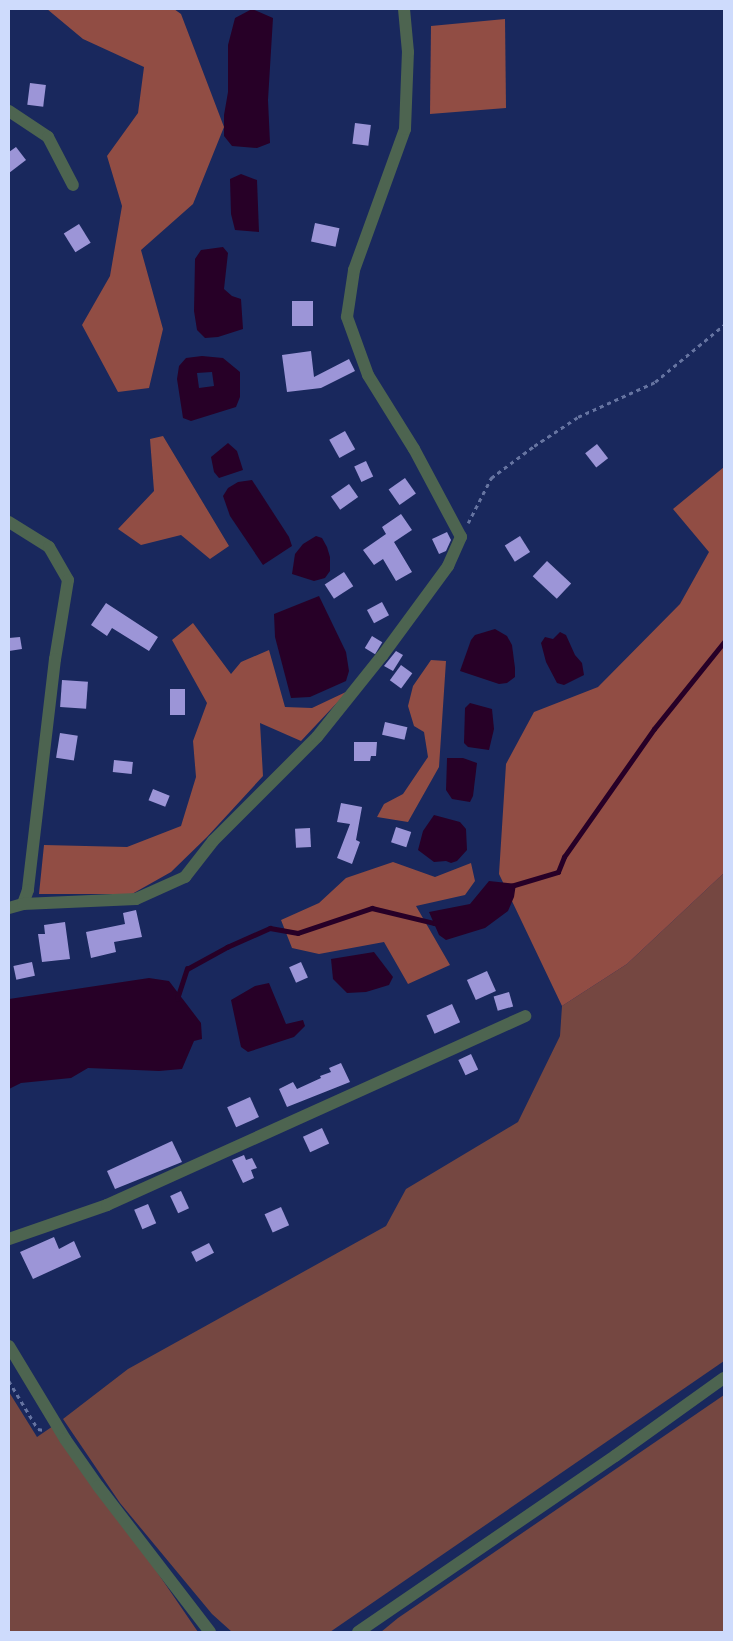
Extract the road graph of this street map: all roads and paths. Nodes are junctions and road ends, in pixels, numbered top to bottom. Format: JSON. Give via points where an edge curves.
{"nodes":[{"id":1,"x":404,"y":9,"type":"edge"},
{"id":2,"x":9,"y":111,"type":"edge"},
{"id":3,"x":73,"y":185,"type":"dead end"},
{"id":4,"x":724,"y":325,"type":"edge"},
{"id":5,"x":9,"y":522,"type":"edge"},
{"id":6,"x":461,"y":537,"type":"junction"},
{"id":7,"x":23,"y":904,"type":"junction"},
{"id":8,"x":9,"y":908,"type":"edge"},
{"id":9,"x":525,"y":1016,"type":"dead end"},
{"id":10,"x":9,"y":1239,"type":"edge"},
{"id":11,"x":9,"y":1346,"type":"edge"},
{"id":12,"x":724,"y":1378,"type":"edge"},
{"id":13,"x":9,"y":1381,"type":"edge"},
{"id":14,"x":60,"y":1431,"type":"junction"},
{"id":15,"x":210,"y":1632,"type":"edge"},
{"id":16,"x":358,"y":1632,"type":"edge"}],
"edges":[{"from":1,"to":6,"type":"street","via":[[408,52],[405,129],[354,270],[347,318],[368,375],[414,449]]},
{"from":2,"to":3,"type":"street","via":[[48,137]]},
{"from":4,"to":6,"type":"path","via":[[655,382],[578,418],[491,478]]},
{"from":5,"to":7,"type":"street","via":[[49,547],[68,580],[28,890]]},
{"from":6,"to":7,"type":"street","via":[[448,566],[317,737],[212,841],[185,877],[136,899]]},
{"from":7,"to":8,"type":"street"},
{"from":9,"to":10,"type":"street","via":[[107,1206]]},
{"from":11,"to":14,"type":"street"},
{"from":12,"to":16,"type":"street"},
{"from":13,"to":14,"type":"path","via":[[38,1429]]},
{"from":14,"to":15,"type":"street","via":[[139,1542]]}]}
